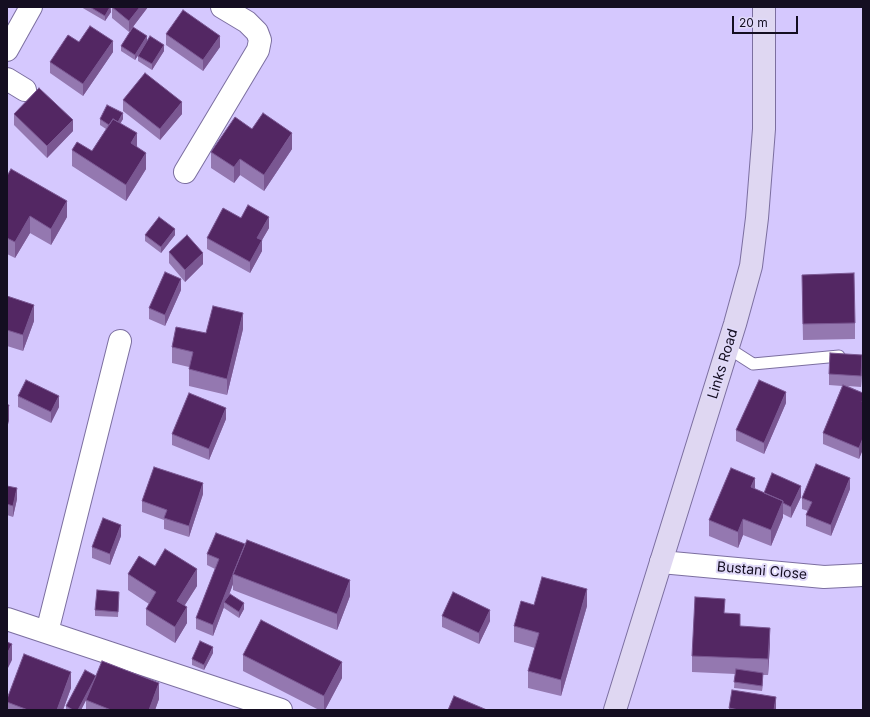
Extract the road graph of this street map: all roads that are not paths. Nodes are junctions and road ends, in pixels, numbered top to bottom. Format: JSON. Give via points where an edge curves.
{"nodes":[{"id":1,"x":31,"y":7,"type":"edge"},
{"id":2,"x":222,"y":7,"type":"edge"},
{"id":3,"x":764,"y":7,"type":"edge"},
{"id":4,"x":7,"y":50,"type":"edge"},
{"id":5,"x":7,"y":79,"type":"edge"},
{"id":6,"x":25,"y":90,"type":"dead end"},
{"id":7,"x":184,"y":172,"type":"dead end"},
{"id":8,"x":120,"y":341,"type":"dead end"},
{"id":9,"x":728,"y":348,"type":"junction"},
{"id":10,"x":839,"y":356,"type":"edge"},
{"id":11,"x":661,"y":562,"type":"junction"},
{"id":12,"x":863,"y":575,"type":"edge"},
{"id":13,"x":7,"y":619,"type":"edge"},
{"id":14,"x":47,"y":632,"type":"junction"},
{"id":15,"x":281,"y":710,"type":"edge"},
{"id":16,"x":614,"y":710,"type":"edge"}],
"edges":[{"from":1,"to":4,"type":"street"},
{"from":2,"to":7,"type":"street","via":[[247,22],[257,32],[260,40],[258,50]]},
{"from":3,"to":9,"type":"main road","name":"Links Road","via":[[764,129],[757,218],[750,266]]},
{"from":5,"to":6,"type":"street"},
{"from":8,"to":14,"type":"street"},
{"from":9,"to":10,"type":"lane","via":[[753,364]]},
{"from":9,"to":11,"type":"main road","name":"Links Road"},
{"from":11,"to":12,"type":"street","name":"Bustani Close","via":[[824,577]]},
{"from":11,"to":16,"type":"main road","name":"Links Road"},
{"from":13,"to":14,"type":"street"},
{"from":14,"to":15,"type":"street"}]}
